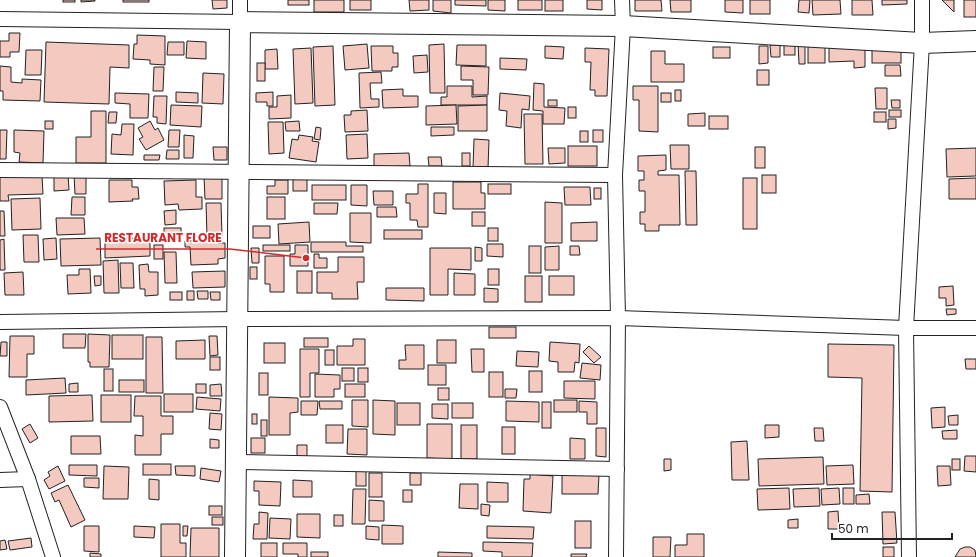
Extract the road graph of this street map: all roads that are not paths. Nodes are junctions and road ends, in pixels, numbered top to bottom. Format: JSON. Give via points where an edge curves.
{"nodes":[{"id":1,"x":240,"y":0,"type":"edge"},
{"id":2,"x":622,"y":0,"type":"edge"},
{"id":3,"x":922,"y":0,"type":"edge"},
{"id":4,"x":0,"y":19,"type":"edge"},
{"id":5,"x":240,"y":22,"type":"junction"},
{"id":6,"x":623,"y":26,"type":"junction"},
{"id":7,"x":976,"y":42,"type":"edge"},
{"id":8,"x":922,"y":43,"type":"junction"},
{"id":9,"x":0,"y":170,"type":"edge"},
{"id":10,"x":239,"y":172,"type":"junction"},
{"id":11,"x":615,"y":175,"type":"junction"},
{"id":12,"x":618,"y":318,"type":"junction"},
{"id":13,"x":238,"y":319,"type":"junction"},
{"id":14,"x":0,"y":322,"type":"edge"},
{"id":15,"x":906,"y":328,"type":"junction"},
{"id":16,"x":976,"y":328,"type":"edge"},
{"id":17,"x":0,"y":407,"type":"edge"},
{"id":18,"x":236,"y":462,"type":"junction"},
{"id":19,"x":617,"y":469,"type":"junction"},
{"id":20,"x":28,"y":479,"type":"junction"},
{"id":21,"x":0,"y":480,"type":"edge"},
{"id":22,"x":53,"y":557,"type":"edge"},
{"id":23,"x":235,"y":557,"type":"edge"},
{"id":24,"x":616,"y":557,"type":"edge"},
{"id":25,"x":909,"y":557,"type":"edge"}],
"edges":[{"from":1,"to":5,"type":"street"},
{"from":2,"to":6,"type":"street"},
{"from":3,"to":8,"type":"street"},
{"from":4,"to":5,"type":"street"},
{"from":5,"to":6,"type":"street"},
{"from":5,"to":10,"type":"street"},
{"from":6,"to":8,"type":"street"},
{"from":6,"to":11,"type":"street"},
{"from":7,"to":8,"type":"street"},
{"from":8,"to":15,"type":"street"},
{"from":9,"to":10,"type":"street"},
{"from":10,"to":11,"type":"street"},
{"from":10,"to":13,"type":"street"},
{"from":11,"to":12,"type":"street"},
{"from":12,"to":13,"type":"street"},
{"from":12,"to":15,"type":"street"},
{"from":12,"to":19,"type":"street"},
{"from":13,"to":14,"type":"street"},
{"from":13,"to":18,"type":"street"},
{"from":15,"to":16,"type":"street"},
{"from":15,"to":25,"type":"street"},
{"from":17,"to":20,"type":"street"},
{"from":18,"to":19,"type":"street"},
{"from":18,"to":23,"type":"street"},
{"from":19,"to":24,"type":"street"},
{"from":20,"to":21,"type":"street"},
{"from":20,"to":22,"type":"street"}]}
